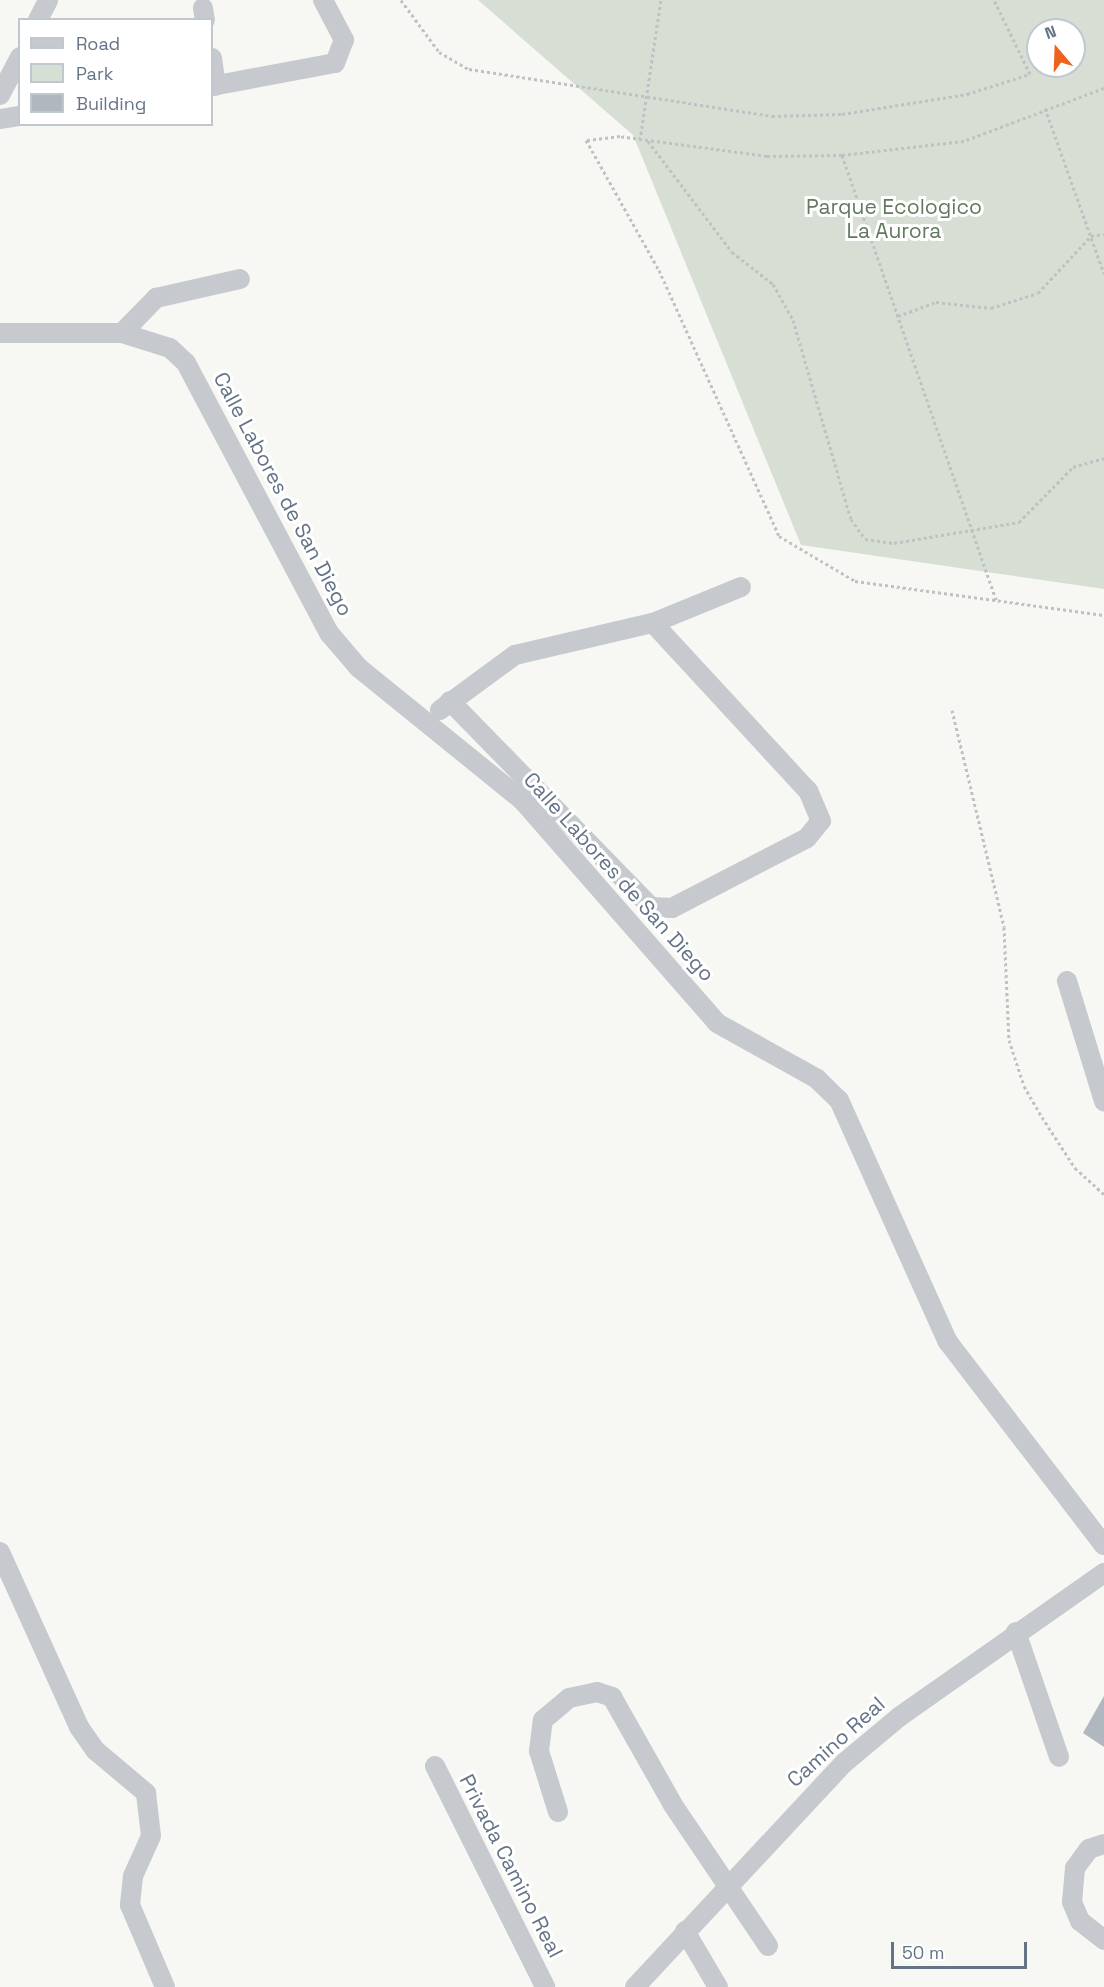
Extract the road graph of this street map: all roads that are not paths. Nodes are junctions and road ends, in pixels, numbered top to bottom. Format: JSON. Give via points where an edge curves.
{"nodes":[{"id":1,"x":48,"y":0,"type":"edge"},
{"id":2,"x":323,"y":0,"type":"edge"},
{"id":3,"x":39,"y":18,"type":"edge"},
{"id":4,"x":18,"y":61,"type":"edge"},
{"id":5,"x":214,"y":86,"type":"edge"},
{"id":6,"x":0,"y":95,"type":"edge"},
{"id":7,"x":18,"y":116,"type":"edge"},
{"id":8,"x":0,"y":119,"type":"edge"},
{"id":9,"x":240,"y":279,"type":"dead end"},
{"id":10,"x":0,"y":333,"type":"edge"},
{"id":11,"x":122,"y":333,"type":"junction"},
{"id":12,"x":741,"y":587,"type":"dead end"},
{"id":13,"x":653,"y":623,"type":"junction"},
{"id":14,"x":450,"y":701,"type":"junction"},
{"id":15,"x":429,"y":721,"type":"junction"},
{"id":16,"x":1067,"y":981,"type":"dead end"},
{"id":17,"x":1104,"y":1101,"type":"edge"},
{"id":18,"x":1104,"y":1545,"type":"edge"},
{"id":19,"x":0,"y":1552,"type":"edge"},
{"id":20,"x":1104,"y":1573,"type":"edge"},
{"id":21,"x":1016,"y":1632,"type":"junction"},
{"id":22,"x":1059,"y":1757,"type":"dead end"},
{"id":23,"x":435,"y":1766,"type":"dead end"},
{"id":24,"x":558,"y":1812,"type":"dead end"},
{"id":25,"x":1104,"y":1844,"type":"edge"},
{"id":26,"x":725,"y":1887,"type":"junction"},
{"id":27,"x":685,"y":1931,"type":"junction"},
{"id":28,"x":1104,"y":1940,"type":"edge"},
{"id":29,"x":768,"y":1946,"type":"dead end"},
{"id":30,"x":642,"y":1984,"type":"edge"},
{"id":31,"x":165,"y":1987,"type":"edge"},
{"id":32,"x":545,"y":1987,"type":"edge"},
{"id":33,"x":718,"y":1987,"type":"edge"}],
"edges":[{"from":1,"to":3,"type":"street"},
{"from":2,"to":5,"type":"street","via":[[344,40],[335,63]]},
{"from":4,"to":6,"type":"street"},
{"from":7,"to":8,"type":"street"},
{"from":9,"to":11,"type":"street","via":[[156,298]]},
{"from":10,"to":11,"type":"street","name":"Calle Labores de San Diego"},
{"from":11,"to":15,"type":"street","name":"Calle Labores de San Diego","via":[[170,348],[186,363],[328,633],[359,668]]},
{"from":12,"to":13,"type":"street"},
{"from":13,"to":14,"type":"street","via":[[515,655]]},
{"from":13,"to":14,"type":"street","via":[[808,791],[821,820],[807,838],[672,908],[651,907]]},
{"from":14,"to":15,"type":"street"},
{"from":15,"to":18,"type":"street","name":"Calle Labores de San Diego","via":[[522,800],[717,1023],[817,1079],[839,1100],[948,1342]]},
{"from":16,"to":17,"type":"street"},
{"from":19,"to":31,"type":"street","via":[[79,1727],[96,1750],[146,1794],[153,1822],[130,1891],[135,1921]]},
{"from":20,"to":21,"type":"street","name":"Camino Real"},
{"from":21,"to":22,"type":"street"},
{"from":21,"to":26,"type":"street","name":"Camino Real","via":[[844,1763]]},
{"from":23,"to":32,"type":"street","name":"Privada Camino Real"},
{"from":24,"to":26,"type":"street","via":[[539,1751],[543,1720],[569,1698],[597,1692],[612,1697]]},
{"from":25,"to":28,"type":"street","via":[[1089,1849],[1075,1868],[1072,1902],[1080,1921]]},
{"from":26,"to":27,"type":"street","name":"Camino Real"},
{"from":26,"to":29,"type":"street"},
{"from":27,"to":30,"type":"street","name":"Camino Real"},
{"from":27,"to":33,"type":"street"}]}
